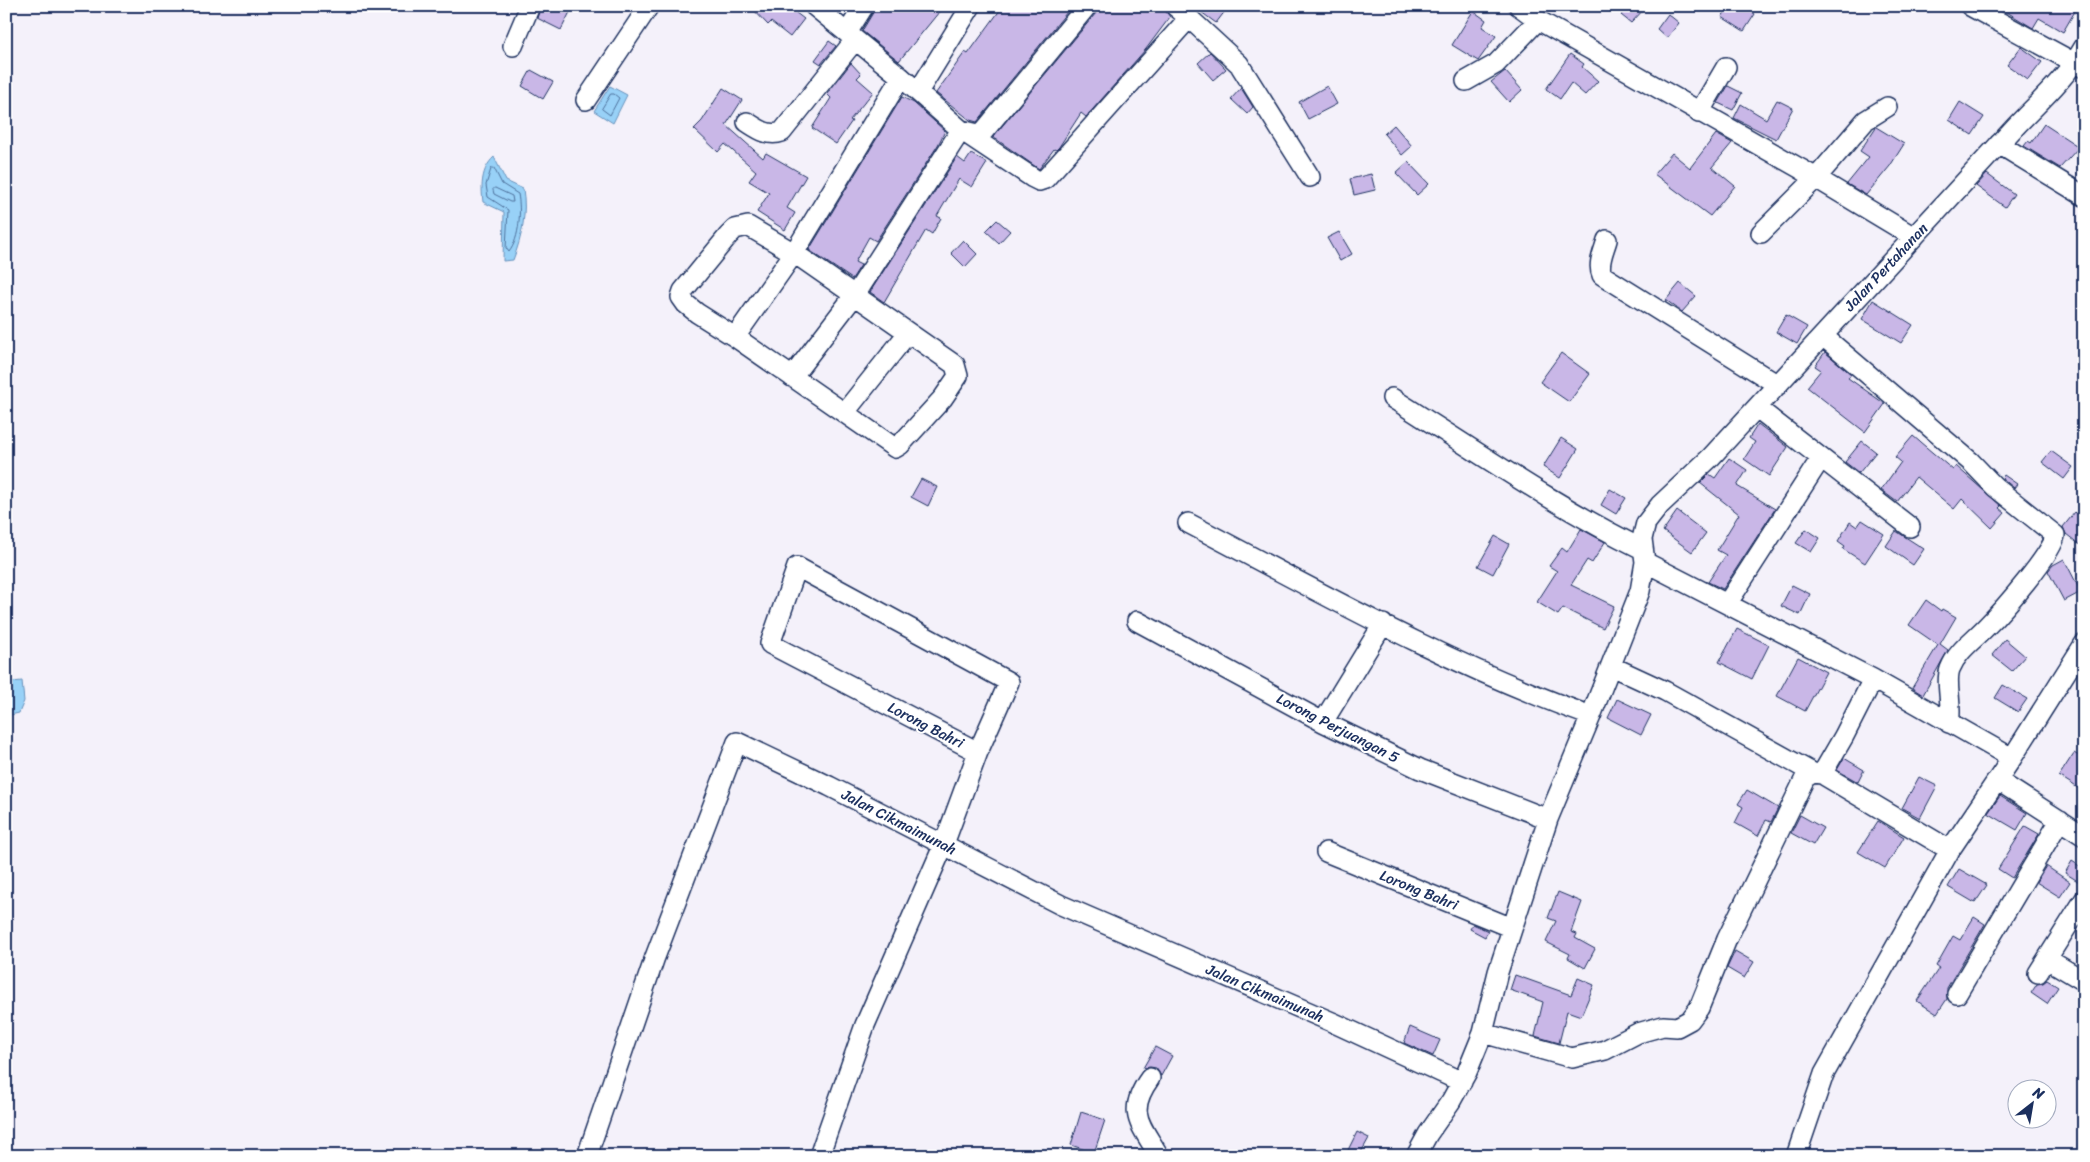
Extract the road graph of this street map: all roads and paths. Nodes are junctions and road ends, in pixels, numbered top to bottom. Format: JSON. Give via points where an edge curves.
{"nodes":[{"id":1,"x":530,"y":6,"type":"edge"},
{"id":2,"x":649,"y":6,"type":"edge"},
{"id":3,"x":814,"y":6,"type":"edge"},
{"id":4,"x":864,"y":6,"type":"edge"},
{"id":5,"x":971,"y":6,"type":"edge"},
{"id":6,"x":1087,"y":6,"type":"edge"},
{"id":7,"x":1519,"y":6,"type":"edge"},
{"id":8,"x":1970,"y":6,"type":"edge"},
{"id":9,"x":1182,"y":12,"type":"edge"},
{"id":10,"x":1538,"y":20,"type":"junction"},
{"id":11,"x":851,"y":36,"type":"junction"},
{"id":12,"x":513,"y":46,"type":"dead end"},
{"id":13,"x":2081,"y":59,"type":"edge"},
{"id":14,"x":1726,"y":67,"type":"dead end"},
{"id":15,"x":901,"y":77,"type":"junction"},
{"id":16,"x":1466,"y":81,"type":"dead end"},
{"id":17,"x":918,"y":92,"type":"junction"},
{"id":18,"x":586,"y":100,"type":"dead end"},
{"id":19,"x":1887,"y":107,"type":"dead end"},
{"id":20,"x":1699,"y":113,"type":"junction"},
{"id":21,"x":747,"y":122,"type":"dead end"},
{"id":22,"x":961,"y":130,"type":"junction"},
{"id":23,"x":1999,"y":144,"type":"junction"},
{"id":24,"x":1310,"y":177,"type":"dead end"},
{"id":25,"x":1816,"y":178,"type":"junction"},
{"id":26,"x":2084,"y":196,"type":"edge"},
{"id":27,"x":1760,"y":233,"type":"dead end"},
{"id":28,"x":1914,"y":237,"type":"junction"},
{"id":29,"x":1607,"y":240,"type":"dead end"},
{"id":30,"x":794,"y":253,"type":"junction"},
{"id":31,"x":854,"y":296,"type":"junction"},
{"id":32,"x":908,"y":333,"type":"junction"},
{"id":33,"x":1823,"y":336,"type":"junction"},
{"id":34,"x":735,"y":337,"type":"junction"},
{"id":35,"x":792,"y":377,"type":"junction"},
{"id":36,"x":1778,"y":385,"type":"junction"},
{"id":37,"x":1392,"y":398,"type":"dead end"},
{"id":38,"x":1757,"y":408,"type":"junction"},
{"id":39,"x":845,"y":412,"type":"junction"},
{"id":40,"x":1820,"y":458,"type":"junction"},
{"id":41,"x":1188,"y":523,"type":"dead end"},
{"id":42,"x":1910,"y":527,"type":"dead end"},
{"id":43,"x":1644,"y":556,"type":"junction"},
{"id":44,"x":1727,"y":604,"type":"junction"},
{"id":45,"x":1137,"y":621,"type":"dead end"},
{"id":46,"x":1383,"y":624,"type":"junction"},
{"id":47,"x":2084,"y":644,"type":"edge"},
{"id":48,"x":1610,"y":666,"type":"junction"},
{"id":49,"x":1873,"y":679,"type":"junction"},
{"id":50,"x":1591,"y":716,"type":"junction"},
{"id":51,"x":1323,"y":722,"type":"junction"},
{"id":52,"x":1950,"y":722,"type":"junction"},
{"id":53,"x":978,"y":752,"type":"junction"},
{"id":54,"x":2012,"y":758,"type":"junction"},
{"id":55,"x":1818,"y":773,"type":"junction"},
{"id":56,"x":1997,"y":780,"type":"junction"},
{"id":57,"x":1548,"y":819,"type":"junction"},
{"id":58,"x":2060,"y":820,"type":"junction"},
{"id":59,"x":2084,"y":836,"type":"edge"},
{"id":60,"x":944,"y":844,"type":"junction"},
{"id":61,"x":1950,"y":850,"type":"junction"},
{"id":62,"x":1326,"y":852,"type":"dead end"},
{"id":63,"x":2084,"y":900,"type":"edge"},
{"id":64,"x":1512,"y":928,"type":"junction"},
{"id":65,"x":2084,"y":981,"type":"edge"},
{"id":66,"x":1957,"y":994,"type":"dead end"},
{"id":67,"x":1483,"y":1033,"type":"junction"},
{"id":68,"x":1150,"y":1078,"type":"dead end"},
{"id":69,"x":1462,"y":1082,"type":"junction"},
{"id":70,"x":587,"y":1156,"type":"edge"},
{"id":71,"x":819,"y":1156,"type":"edge"},
{"id":72,"x":1158,"y":1156,"type":"edge"},
{"id":73,"x":1416,"y":1156,"type":"edge"},
{"id":74,"x":1796,"y":1156,"type":"edge"}],
"edges":[{"from":1,"to":12,"type":"street"},
{"from":2,"to":18,"type":"street"},
{"from":3,"to":11,"type":"street"},
{"from":4,"to":11,"type":"street"},
{"from":5,"to":17,"type":"street"},
{"from":6,"to":22,"type":"street","via":[[984,131],[978,134]]},
{"from":7,"to":10,"type":"street"},
{"from":8,"to":13,"type":"street"},
{"from":9,"to":22,"type":"street","via":[[1042,180],[1029,176]]},
{"from":9,"to":24,"type":"street","via":[[1239,64]]},
{"from":10,"to":16,"type":"street","via":[[1496,64]]},
{"from":10,"to":20,"type":"street"},
{"from":11,"to":15,"type":"street"},
{"from":11,"to":21,"type":"street","via":[[782,132],[764,132]]},
{"from":13,"to":23,"type":"street","name":"Jalan Pertahanan"},
{"from":14,"to":20,"type":"street"},
{"from":15,"to":17,"type":"street"},
{"from":15,"to":30,"type":"street"},
{"from":17,"to":22,"type":"street"},
{"from":19,"to":25,"type":"street","via":[[1866,120]]},
{"from":20,"to":25,"type":"street"},
{"from":22,"to":31,"type":"street"},
{"from":23,"to":26,"type":"street"},
{"from":23,"to":28,"type":"street","name":"Jalan Pertahanan"},
{"from":25,"to":27,"type":"street"},
{"from":25,"to":28,"type":"street"},
{"from":28,"to":33,"type":"street","name":"Jalan Pertahanan"},
{"from":29,"to":36,"type":"street","via":[[1600,264],[1602,275]]},
{"from":30,"to":31,"type":"street"},
{"from":30,"to":34,"type":"street"},
{"from":30,"to":34,"type":"street","via":[[754,228],[739,227],[683,291],[681,297],[686,304]]},
{"from":31,"to":32,"type":"street"},
{"from":31,"to":35,"type":"street"},
{"from":32,"to":39,"type":"street"},
{"from":32,"to":39,"type":"street","via":[[955,365],[958,376],[943,398],[900,446],[894,448]]},
{"from":33,"to":36,"type":"street","name":"Jalan Pertahanan"},
{"from":33,"to":52,"type":"street","via":[[1971,462],[1995,488],[2055,535],[2050,548],[2021,588],[1958,654],[1949,671]]},
{"from":34,"to":35,"type":"street"},
{"from":35,"to":39,"type":"street"},
{"from":36,"to":38,"type":"street","name":"Jalan Pertahanan"},
{"from":37,"to":43,"type":"street"},
{"from":38,"to":40,"type":"street"},
{"from":38,"to":43,"type":"street","name":"Jalan Pertahanan","via":[[1646,523],[1643,530]]},
{"from":40,"to":42,"type":"street"},
{"from":40,"to":44,"type":"street"},
{"from":41,"to":46,"type":"street"},
{"from":43,"to":44,"type":"street"},
{"from":43,"to":48,"type":"street","name":"Jalan Pertahanan","via":[[1640,591]]},
{"from":44,"to":49,"type":"street"},
{"from":45,"to":51,"type":"street","name":"Lorong Perjuangan 5"},
{"from":46,"to":50,"type":"street","via":[[1472,669]]},
{"from":46,"to":51,"type":"street"},
{"from":47,"to":54,"type":"street"},
{"from":48,"to":50,"type":"street","name":"Jalan Pertahanan"},
{"from":48,"to":55,"type":"street"},
{"from":49,"to":52,"type":"street"},
{"from":49,"to":55,"type":"street","via":[[1844,736]]},
{"from":50,"to":57,"type":"street","name":"Jalan Pertahanan"},
{"from":51,"to":57,"type":"street","name":"Lorong Perjuangan 5","via":[[1420,770]]},
{"from":52,"to":54,"type":"street"},
{"from":53,"to":53,"type":"street","name":"Lorong Bahri","via":[[770,644],[797,567],[1010,682]]},
{"from":53,"to":60,"type":"street"},
{"from":54,"to":56,"type":"street"},
{"from":55,"to":61,"type":"street"},
{"from":55,"to":67,"type":"street","via":[[1805,778],[1727,939],[1699,1008],[1690,1020],[1677,1027],[1664,1026],[1638,1033],[1605,1050],[1572,1058]]},
{"from":56,"to":58,"type":"street"},
{"from":56,"to":61,"type":"street"},
{"from":57,"to":64,"type":"street","name":"Jalan Pertahanan"},
{"from":58,"to":59,"type":"street"},
{"from":58,"to":66,"type":"street"},
{"from":60,"to":69,"type":"street","name":"Jalan Cikmaimunah","via":[[1061,905]]},
{"from":60,"to":70,"type":"street","name":"Jalan Cikmaimunah","via":[[737,742],[656,957]]},
{"from":60,"to":71,"type":"street","via":[[865,1025]]},
{"from":61,"to":74,"type":"street","via":[[1824,1074]]},
{"from":62,"to":64,"type":"street","name":"Lorong Bahri"},
{"from":63,"to":65,"type":"street","via":[[2042,966]]},
{"from":64,"to":67,"type":"street","name":"Jalan Pertahanan"},
{"from":67,"to":69,"type":"street","name":"Jalan Pertahanan"},
{"from":68,"to":72,"type":"street","via":[[1140,1093],[1136,1113],[1139,1125]]},
{"from":69,"to":73,"type":"street","name":"Jalan Pertahanan"}]}
